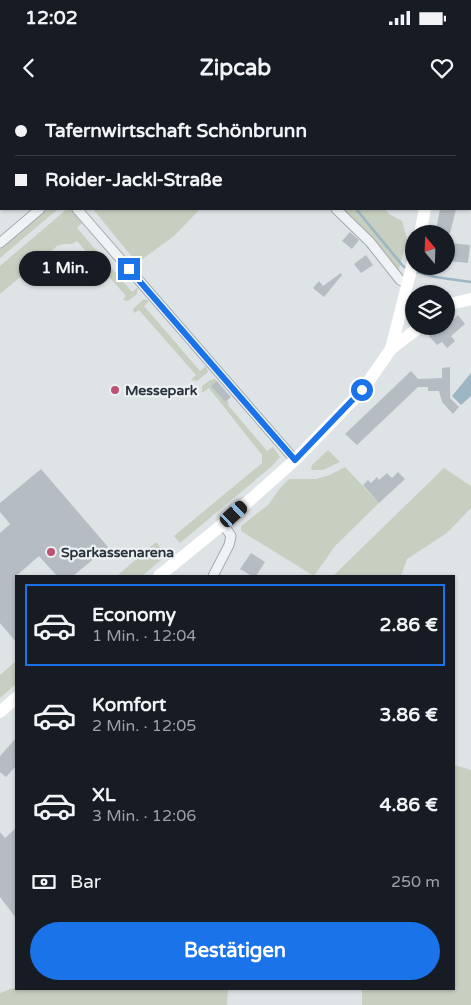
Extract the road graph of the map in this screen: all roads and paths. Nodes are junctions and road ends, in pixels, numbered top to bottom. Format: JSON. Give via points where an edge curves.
{"nodes":[{"id":1,"x":37,"y":210,"type":"edge"},
{"id":2,"x":78,"y":210,"type":"edge"},
{"id":3,"x":337,"y":210,"type":"edge"},
{"id":4,"x":426,"y":210,"type":"edge"},
{"id":5,"x":422,"y":225,"type":"edge"},
{"id":6,"x":0,"y":243,"type":"edge"},
{"id":7,"x":409,"y":275,"type":"edge"},
{"id":8,"x":408,"y":280,"type":"junction"},
{"id":9,"x":408,"y":285,"type":"edge"},
{"id":10,"x":471,"y":299,"type":"edge"},
{"id":11,"x":455,"y":304,"type":"edge"},
{"id":12,"x":405,"y":313,"type":"edge"},
{"id":13,"x":410,"y":335,"type":"edge"},
{"id":14,"x":391,"y":350,"type":"junction"},
{"id":15,"x":295,"y":460,"type":"junction"},
{"id":16,"x":224,"y":524,"type":"junction"},
{"id":17,"x":160,"y":575,"type":"edge"},
{"id":18,"x":214,"y":575,"type":"edge"},
{"id":19,"x":15,"y":699,"type":"edge"},
{"id":20,"x":0,"y":712,"type":"edge"}],
"edges":[{"from":1,"to":6,"type":"street"},
{"from":2,"to":15,"type":"street"},
{"from":3,"to":8,"type":"street","via":[[370,242],[400,280]]},
{"from":4,"to":5,"type":"main road"},
{"from":7,"to":8,"type":"main road"},
{"from":8,"to":9,"type":"main road"},
{"from":10,"to":11,"type":"main road"},
{"from":12,"to":14,"type":"main road"},
{"from":13,"to":14,"type":"main road"},
{"from":14,"to":15,"type":"main road","via":[[360,393]]},
{"from":15,"to":16,"type":"main road"},
{"from":16,"to":17,"type":"main road"},
{"from":16,"to":18,"type":"street","via":[[231,536],[230,545]]},
{"from":19,"to":20,"type":"main road"}]}
